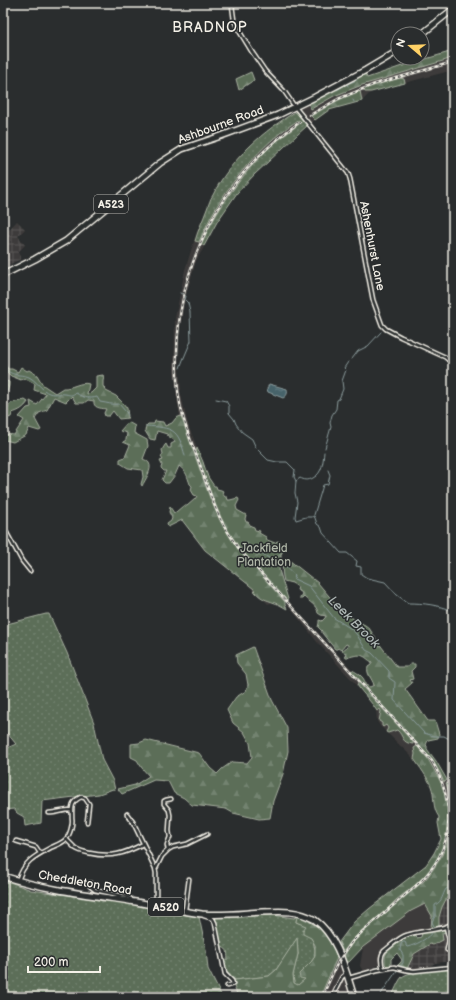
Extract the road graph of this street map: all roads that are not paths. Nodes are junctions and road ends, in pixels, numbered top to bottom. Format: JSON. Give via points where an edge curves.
{"nodes":[{"id":1,"x":231,"y":3,"type":"edge"},
{"id":2,"x":453,"y":9,"type":"edge"},
{"id":3,"x":430,"y":28,"type":"edge"},
{"id":4,"x":390,"y":56,"type":"edge"},
{"id":5,"x":295,"y":106,"type":"junction"},
{"id":6,"x":3,"y":275,"type":"edge"},
{"id":7,"x":453,"y":364,"type":"edge"},
{"id":8,"x":3,"y":526,"type":"edge"},
{"id":9,"x":30,"y":571,"type":"dead end"},
{"id":10,"x":171,"y":799,"type":"dead end"},
{"id":11,"x":71,"y":810,"type":"junction"},
{"id":12,"x":49,"y":813,"type":"dead end"},
{"id":13,"x":127,"y":814,"type":"dead end"},
{"id":14,"x":87,"y":822,"type":"dead end"},
{"id":15,"x":207,"y":834,"type":"dead end"},
{"id":16,"x":66,"y":839,"type":"junction"},
{"id":17,"x":16,"y":841,"type":"dead end"},
{"id":18,"x":143,"y":844,"type":"junction"},
{"id":19,"x":168,"y":850,"type":"junction"},
{"id":20,"x":40,"y":853,"type":"junction"},
{"id":21,"x":155,"y":868,"type":"junction"},
{"id":22,"x":3,"y":876,"type":"edge"},
{"id":23,"x":189,"y":879,"type":"dead end"},
{"id":24,"x":18,"y":881,"type":"junction"},
{"id":25,"x":90,"y":883,"type":"dead end"},
{"id":26,"x":131,"y":901,"type":"junction"},
{"id":27,"x":156,"y":906,"type":"junction"},
{"id":28,"x":185,"y":911,"type":"junction"},
{"id":29,"x":201,"y":914,"type":"junction"},
{"id":30,"x":453,"y":923,"type":"edge"},
{"id":31,"x":446,"y":927,"type":"junction"},
{"id":32,"x":447,"y":950,"type":"dead end"},
{"id":33,"x":453,"y":967,"type":"edge"},
{"id":34,"x":383,"y":969,"type":"junction"},
{"id":35,"x":348,"y":976,"type":"junction"},
{"id":36,"x":227,"y":986,"type":"dead end"},
{"id":37,"x":332,"y":997,"type":"edge"},
{"id":38,"x":354,"y":997,"type":"edge"}],
"edges":[{"from":1,"to":5,"type":"street","name":"Ashenhurst Lane","via":[[234,20],[252,52]]},
{"from":2,"to":3,"type":"highway"},
{"from":4,"to":5,"type":"highway","name":"Ashbourne Road","number":"A523"},
{"from":5,"to":6,"type":"highway","name":"Ashbourne Road","number":"A523","via":[[278,115],[182,149],[160,163],[66,241]]},
{"from":5,"to":7,"type":"street","name":"Ashenhurst Lane","via":[[348,173],[373,300],[382,325],[401,337],[445,357]]},
{"from":8,"to":9,"type":"street"},
{"from":10,"to":19,"type":"street","via":[[165,800],[164,803],[170,815]]},
{"from":11,"to":12,"type":"street"},
{"from":11,"to":14,"type":"street","via":[[77,799],[85,798],[89,804]]},
{"from":11,"to":16,"type":"street","via":[[72,822]]},
{"from":13,"to":18,"type":"street"},
{"from":15,"to":19,"type":"street"},
{"from":16,"to":18,"type":"street","via":[[80,851],[107,856],[125,853]]},
{"from":16,"to":20,"type":"street"},
{"from":17,"to":20,"type":"street","via":[[36,847]]},
{"from":18,"to":21,"type":"street"},
{"from":19,"to":21,"type":"street"},
{"from":20,"to":24,"type":"street","via":[[24,867]]},
{"from":21,"to":27,"type":"street"},
{"from":22,"to":24,"type":"highway","name":"Cheddleton Road","number":"A520"},
{"from":23,"to":28,"type":"street"},
{"from":24,"to":26,"type":"highway","name":"Cheddleton Road","number":"A520","via":[[79,894]]},
{"from":25,"to":26,"type":"street","via":[[95,890],[128,897]]},
{"from":26,"to":27,"type":"highway","name":"Cheddleton Road","number":"A520"},
{"from":27,"to":28,"type":"highway","name":"Cheddleton Road","number":"A520"},
{"from":28,"to":29,"type":"highway","name":"Cheddleton Road","number":"A520"},
{"from":29,"to":35,"type":"highway","name":"Cheddleton Road","number":"A520","via":[[282,911],[301,914],[315,920],[333,939]]},
{"from":29,"to":36,"type":"street","via":[[214,921],[225,974],[233,984]]},
{"from":30,"to":31,"type":"street"},
{"from":31,"to":32,"type":"street","via":[[449,940]]},
{"from":31,"to":34,"type":"street","via":[[405,936],[384,951]]},
{"from":33,"to":34,"type":"street","via":[[414,971],[396,967]]},
{"from":34,"to":35,"type":"street"},
{"from":35,"to":37,"type":"street","via":[[342,977]]},
{"from":35,"to":38,"type":"highway","number":"A520"}]}
